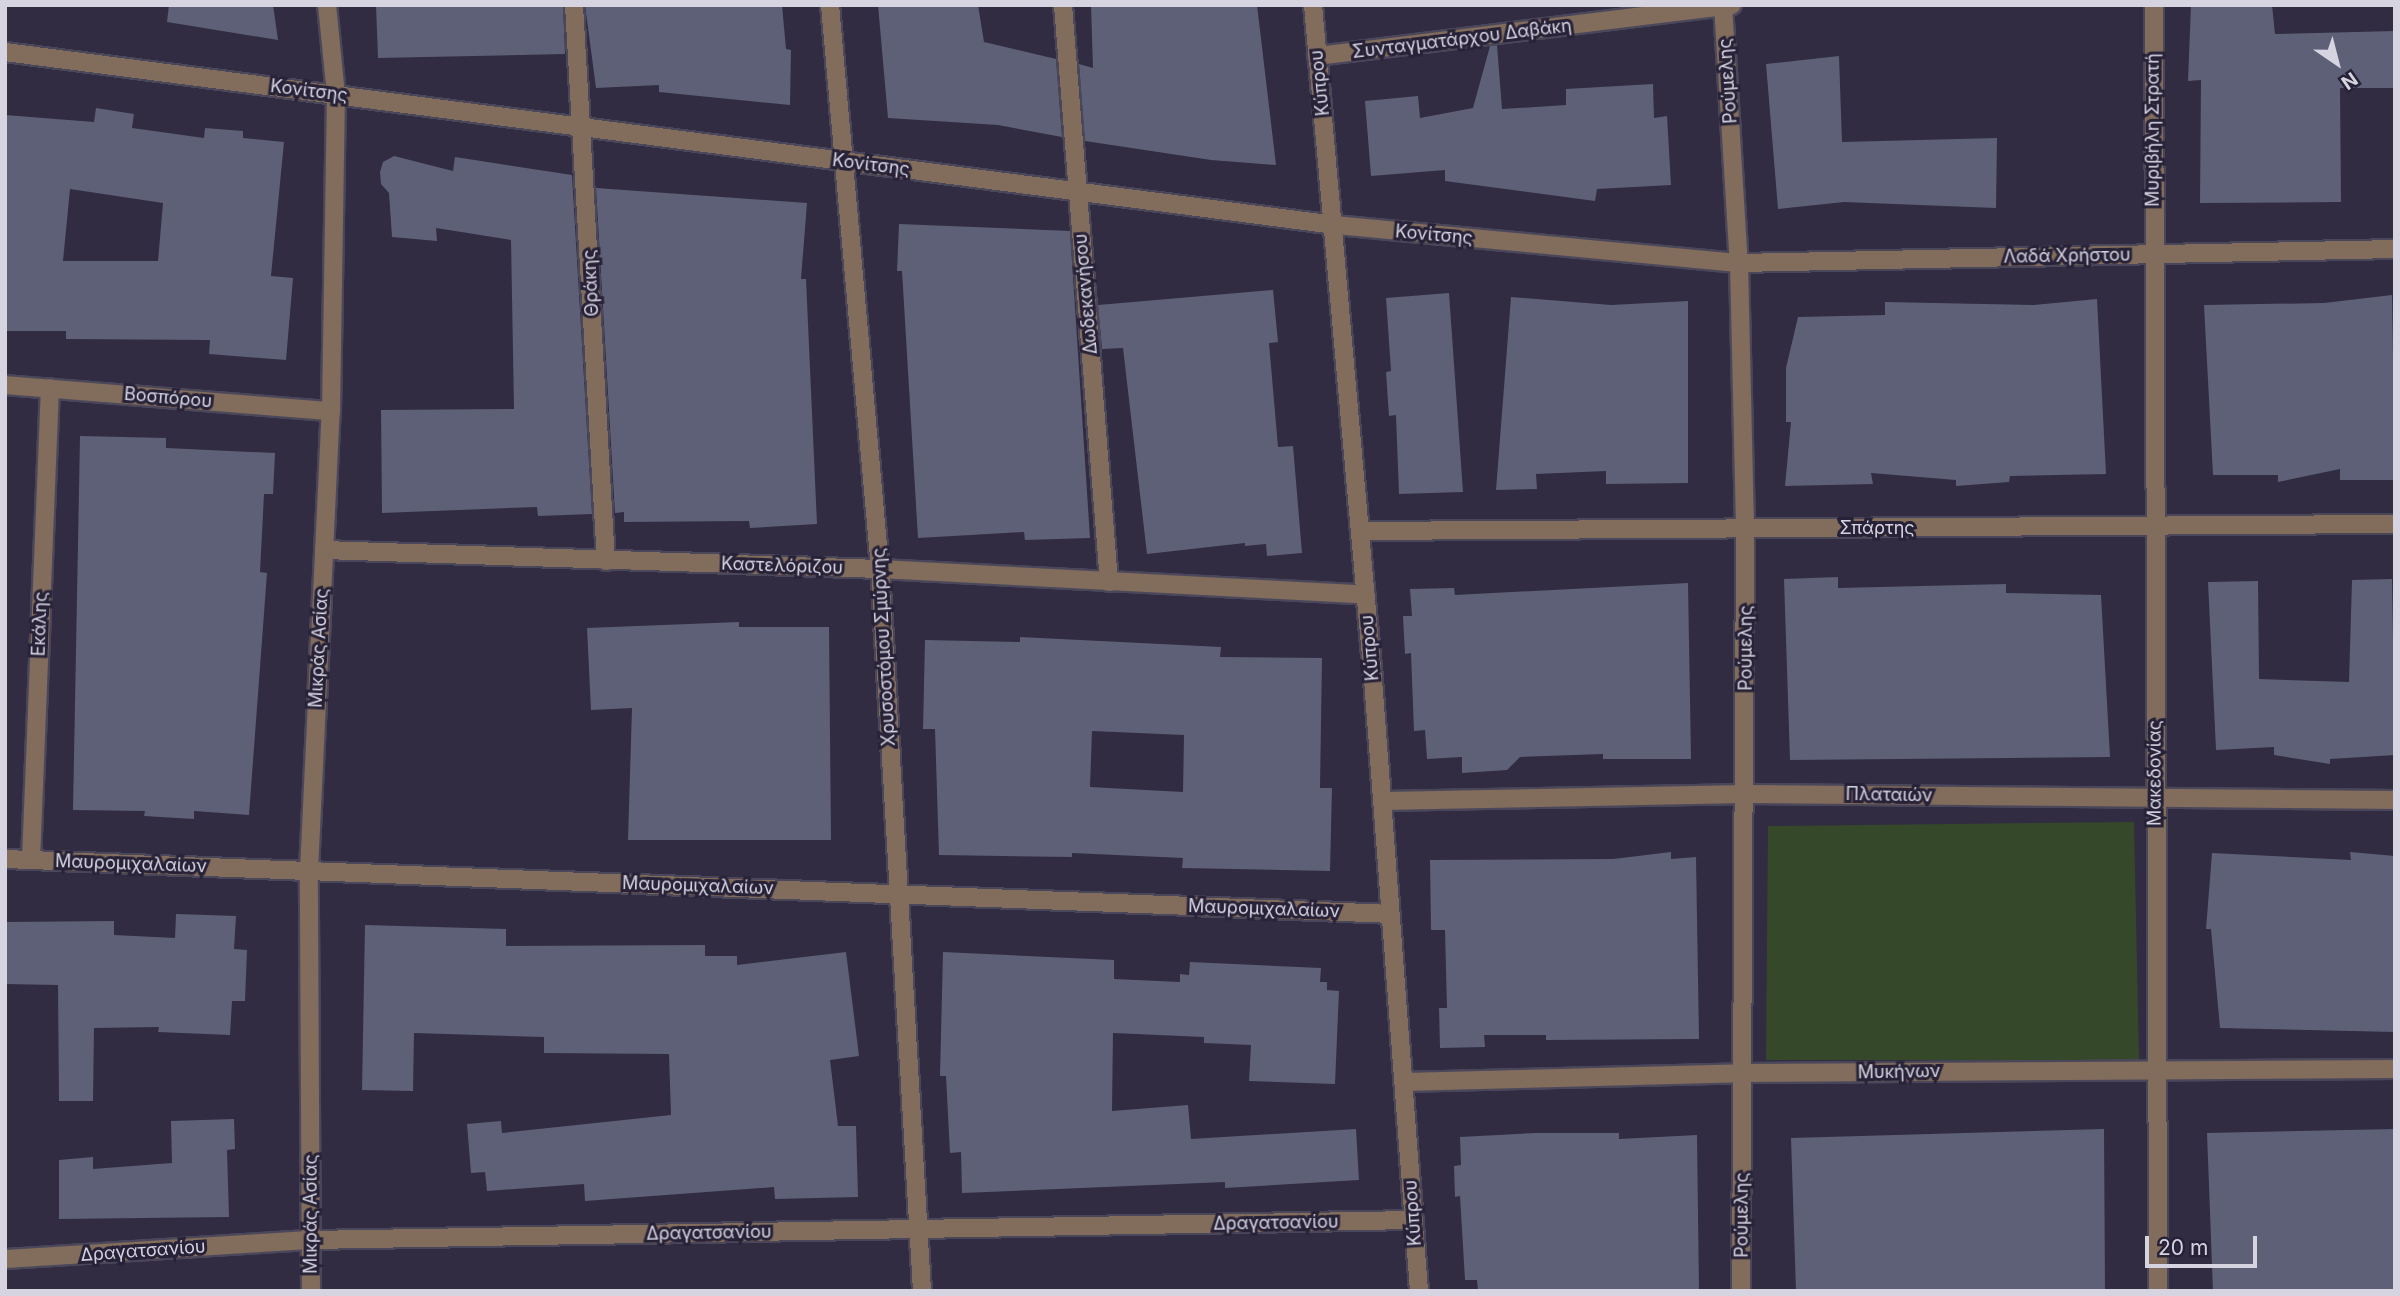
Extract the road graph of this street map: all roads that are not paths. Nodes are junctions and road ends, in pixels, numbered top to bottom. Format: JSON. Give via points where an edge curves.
{"nodes":[{"id":1,"x":327,"y":5,"type":"edge"},
{"id":2,"x":574,"y":5,"type":"edge"},
{"id":3,"x":830,"y":5,"type":"edge"},
{"id":4,"x":1063,"y":5,"type":"edge"},
{"id":5,"x":1313,"y":5,"type":"edge"},
{"id":6,"x":2154,"y":5,"type":"edge"},
{"id":7,"x":1726,"y":6,"type":"edge"},
{"id":8,"x":5,"y":52,"type":"edge"},
{"id":9,"x":1317,"y":56,"type":"junction"},
{"id":10,"x":336,"y":95,"type":"junction"},
{"id":11,"x":583,"y":127,"type":"junction"},
{"id":12,"x":845,"y":161,"type":"junction"},
{"id":13,"x":1078,"y":192,"type":"junction"},
{"id":14,"x":1335,"y":225,"type":"junction"},
{"id":15,"x":2395,"y":249,"type":"edge"},
{"id":16,"x":2152,"y":254,"type":"junction"},
{"id":17,"x":1739,"y":263,"type":"junction"},
{"id":18,"x":5,"y":385,"type":"edge"},
{"id":19,"x":50,"y":388,"type":"junction"},
{"id":20,"x":331,"y":411,"type":"junction"},
{"id":21,"x":2395,"y":524,"type":"edge"},
{"id":22,"x":2154,"y":526,"type":"junction"},
{"id":23,"x":1745,"y":529,"type":"junction"},
{"id":24,"x":1360,"y":531,"type":"junction"},
{"id":25,"x":324,"y":550,"type":"junction"},
{"id":26,"x":606,"y":561,"type":"junction"},
{"id":27,"x":880,"y":569,"type":"junction"},
{"id":28,"x":1110,"y":582,"type":"junction"},
{"id":29,"x":1365,"y":594,"type":"junction"},
{"id":30,"x":1746,"y":794,"type":"junction"},
{"id":31,"x":2155,"y":798,"type":"junction"},
{"id":32,"x":2395,"y":800,"type":"edge"},
{"id":33,"x":1382,"y":801,"type":"junction"},
{"id":34,"x":5,"y":859,"type":"edge"},
{"id":35,"x":31,"y":860,"type":"junction"},
{"id":36,"x":309,"y":871,"type":"junction"},
{"id":37,"x":898,"y":894,"type":"junction"},
{"id":38,"x":1390,"y":914,"type":"junction"},
{"id":39,"x":2157,"y":1069,"type":"junction"},
{"id":40,"x":2395,"y":1069,"type":"edge"},
{"id":41,"x":1742,"y":1073,"type":"junction"},
{"id":42,"x":1404,"y":1082,"type":"junction"},
{"id":43,"x":1414,"y":1220,"type":"junction"},
{"id":44,"x":917,"y":1229,"type":"junction"},
{"id":45,"x":311,"y":1240,"type":"junction"},
{"id":46,"x":5,"y":1259,"type":"edge"},
{"id":47,"x":311,"y":1291,"type":"edge"},
{"id":48,"x":922,"y":1291,"type":"edge"},
{"id":49,"x":1419,"y":1291,"type":"edge"},
{"id":50,"x":1741,"y":1291,"type":"edge"},
{"id":51,"x":2158,"y":1291,"type":"edge"}],
"edges":[{"from":1,"to":10,"type":"street","name":"Μικράς Ασίας"},
{"from":2,"to":11,"type":"street","name":"Θράκης"},
{"from":3,"to":12,"type":"street","name":"Χρυσοστόμου Σμύρνης"},
{"from":4,"to":13,"type":"street","name":"Δωδεκανήσου"},
{"from":5,"to":9,"type":"street","name":"Κύπρου"},
{"from":6,"to":16,"type":"street","name":"Μυριβήλη Στρατή"},
{"from":7,"to":9,"type":"street","name":"Συνταγματάρχου Δαβάκη"},
{"from":7,"to":17,"type":"street","name":"Ρούμελης"},
{"from":8,"to":10,"type":"street","name":"Κονίτσης"},
{"from":9,"to":14,"type":"street","name":"Κύπρου"},
{"from":10,"to":11,"type":"street","name":"Κονίτσης"},
{"from":10,"to":20,"type":"street","name":"Μικράς Ασίας"},
{"from":11,"to":12,"type":"street","name":"Κονίτσης"},
{"from":11,"to":26,"type":"street","name":"Θράκης"},
{"from":12,"to":13,"type":"street","name":"Κονίτσης"},
{"from":12,"to":27,"type":"street","name":"Χρυσοστόμου Σμύρνης"},
{"from":13,"to":14,"type":"street","name":"Κονίτσης"},
{"from":13,"to":28,"type":"street","name":"Δωδεκανήσου"},
{"from":14,"to":17,"type":"street","name":"Κονίτσης"},
{"from":14,"to":24,"type":"street","name":"Κύπρου"},
{"from":15,"to":16,"type":"street","name":"Λαδά Χρήστου"},
{"from":16,"to":17,"type":"street","name":"Λαδά Χρήστου"},
{"from":16,"to":22,"type":"street","name":"Μακεδονίας"},
{"from":17,"to":23,"type":"street","name":"Ρούμελης"},
{"from":18,"to":19,"type":"street","name":"Βοσπόρου"},
{"from":19,"to":20,"type":"street","name":"Βοσπόρου"},
{"from":19,"to":35,"type":"street","name":"Εκάλης"},
{"from":20,"to":25,"type":"street","name":"Μικράς Ασίας"},
{"from":21,"to":22,"type":"street","name":"Σπάρτης"},
{"from":22,"to":23,"type":"street","name":"Σπάρτης"},
{"from":22,"to":31,"type":"street","name":"Μακεδονίας"},
{"from":23,"to":24,"type":"street","name":"Σπάρτης"},
{"from":23,"to":30,"type":"street","name":"Ρούμελης"},
{"from":24,"to":29,"type":"street","name":"Κύπρου"},
{"from":25,"to":26,"type":"street","name":"Καστελόριζου"},
{"from":25,"to":36,"type":"street","name":"Μικράς Ασίας"},
{"from":26,"to":27,"type":"street","name":"Καστελόριζου"},
{"from":27,"to":28,"type":"street","name":"Καστελόριζου"},
{"from":27,"to":37,"type":"street","name":"Χρυσοστόμου Σμύρνης"},
{"from":28,"to":29,"type":"street","name":"Καστελόριζου"},
{"from":29,"to":33,"type":"street","name":"Κύπρου"},
{"from":30,"to":31,"type":"street","name":"Πλαταιών"},
{"from":30,"to":33,"type":"street","name":"Πλαταιών"},
{"from":30,"to":41,"type":"street","name":"Ρούμελης"},
{"from":31,"to":32,"type":"street","name":"Πλαταιών"},
{"from":31,"to":39,"type":"street","name":"Μακεδονίας"},
{"from":33,"to":38,"type":"street","name":"Κύπρου"},
{"from":34,"to":35,"type":"street","name":"Μαυρομιχαλαίων"},
{"from":35,"to":36,"type":"street","name":"Μαυρομιχαλαίων"},
{"from":36,"to":37,"type":"street","name":"Μαυρομιχαλαίων"},
{"from":36,"to":45,"type":"street","name":"Μικράς Ασίας"},
{"from":37,"to":38,"type":"street","name":"Μαυρομιχαλαίων"},
{"from":37,"to":44,"type":"street","name":"Χρυσοστόμου Σμύρνης"},
{"from":38,"to":42,"type":"street","name":"Κύπρου"},
{"from":39,"to":40,"type":"street","name":"Μυκήνων"},
{"from":39,"to":41,"type":"street","name":"Μυκήνων"},
{"from":39,"to":51,"type":"street","name":"Μακεδονίας"},
{"from":41,"to":42,"type":"street","name":"Μυκήνων"},
{"from":41,"to":50,"type":"street","name":"Ρούμελης"},
{"from":42,"to":43,"type":"street","name":"Κύπρου"},
{"from":43,"to":44,"type":"street","name":"Δραγατσανίου"},
{"from":43,"to":49,"type":"street","name":"Κύπρου"},
{"from":44,"to":45,"type":"street","name":"Δραγατσανίου"},
{"from":44,"to":48,"type":"street","name":"Χρυσοστόμου Σμύρνης"},
{"from":45,"to":46,"type":"street","name":"Δραγατσανίου"},
{"from":45,"to":47,"type":"street","name":"Μικράς Ασίας"}]}
